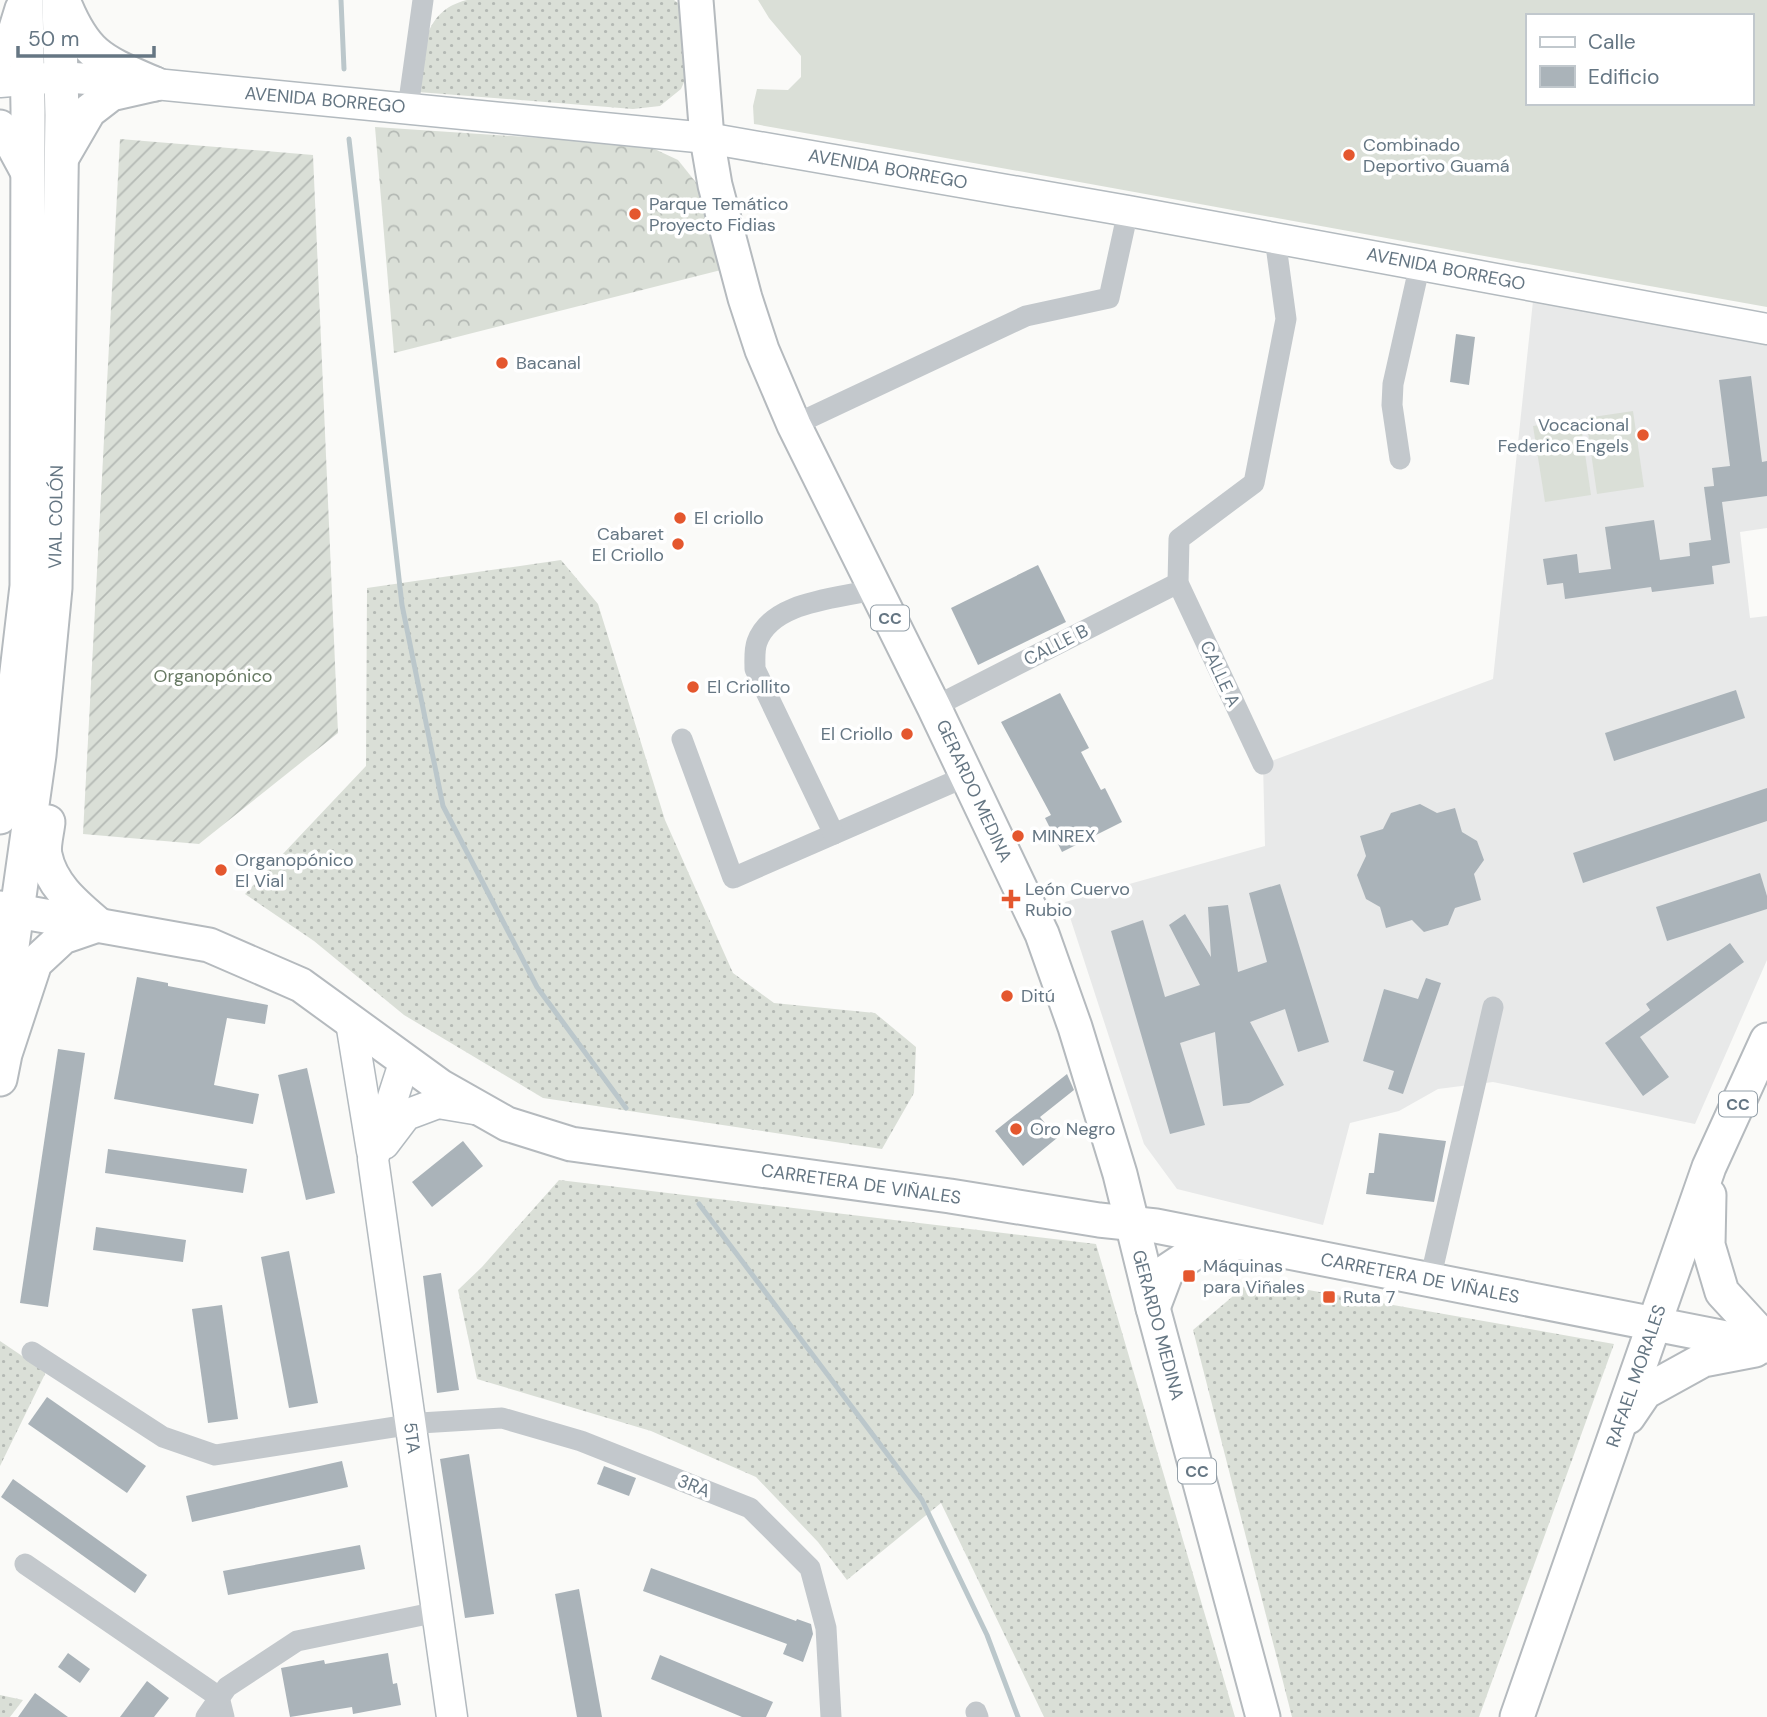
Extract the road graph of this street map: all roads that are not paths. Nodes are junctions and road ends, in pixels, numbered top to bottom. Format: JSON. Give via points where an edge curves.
{"nodes":[{"id":1,"x":25,"y":0,"type":"edge"},
{"id":2,"x":61,"y":0,"type":"edge"},
{"id":3,"x":423,"y":0,"type":"edge"},
{"id":4,"x":696,"y":0,"type":"edge"},
{"id":5,"x":0,"y":54,"type":"edge"},
{"id":6,"x":61,"y":77,"type":"junction"},
{"id":7,"x":13,"y":80,"type":"edge"},
{"id":8,"x":155,"y":84,"type":"junction"},
{"id":9,"x":408,"y":108,"type":"junction"},
{"id":10,"x":0,"y":127,"type":"edge"},
{"id":11,"x":707,"y":138,"type":"junction"},
{"id":12,"x":61,"y":159,"type":"junction"},
{"id":13,"x":27,"y":171,"type":"junction"},
{"id":14,"x":1128,"y":211,"type":"junction"},
{"id":15,"x":1275,"y":237,"type":"junction"},
{"id":16,"x":1420,"y":264,"type":"junction"},
{"id":17,"x":1767,"y":329,"type":"edge"},
{"id":18,"x":794,"y":425,"type":"junction"},
{"id":19,"x":1401,"y":459,"type":"dead end"},
{"id":20,"x":1178,"y":583,"type":"junction"},
{"id":21,"x":876,"y":589,"type":"junction"},
{"id":22,"x":47,"y":688,"type":"junction"},
{"id":23,"x":934,"y":707,"type":"junction"},
{"id":24,"x":682,"y":739,"type":"dead end"},
{"id":25,"x":1262,"y":764,"type":"dead end"},
{"id":26,"x":967,"y":776,"type":"junction"},
{"id":27,"x":0,"y":817,"type":"edge"},
{"id":28,"x":834,"y":834,"type":"junction"},
{"id":29,"x":9,"y":909,"type":"edge"},
{"id":30,"x":99,"y":925,"type":"junction"},
{"id":31,"x":1493,"y":1007,"type":"dead end"},
{"id":32,"x":352,"y":1022,"type":"junction"},
{"id":33,"x":0,"y":1031,"type":"edge"},
{"id":34,"x":1767,"y":1041,"type":"edge"},
{"id":35,"x":405,"y":1060,"type":"junction"},
{"id":36,"x":0,"y":1079,"type":"edge"},
{"id":37,"x":484,"y":1111,"type":"junction"},
{"id":38,"x":373,"y":1158,"type":"junction"},
{"id":39,"x":1709,"y":1167,"type":"junction"},
{"id":40,"x":1131,"y":1224,"type":"junction"},
{"id":41,"x":1241,"y":1243,"type":"junction"},
{"id":42,"x":1430,"y":1280,"type":"junction"},
{"id":43,"x":1153,"y":1308,"type":"junction"},
{"id":44,"x":1654,"y":1324,"type":"junction"},
{"id":45,"x":1767,"y":1345,"type":"edge"},
{"id":46,"x":32,"y":1352,"type":"dead end"},
{"id":47,"x":410,"y":1425,"type":"junction"},
{"id":48,"x":1616,"y":1433,"type":"junction"},
{"id":49,"x":25,"y":1564,"type":"dead end"},
{"id":50,"x":437,"y":1612,"type":"junction"},
{"id":51,"x":222,"y":1707,"type":"edge"},
{"id":52,"x":206,"y":1717,"type":"edge"},
{"id":53,"x":452,"y":1717,"type":"edge"},
{"id":54,"x":831,"y":1717,"type":"edge"},
{"id":55,"x":1263,"y":1717,"type":"edge"},
{"id":56,"x":1517,"y":1717,"type":"edge"}],
"edges":[{"from":1,"to":5,"type":"main road","via":[[13,38]]},
{"from":1,"to":7,"type":"main road","name":"VIAL COLÓN"},
{"from":2,"to":6,"type":"main road","name":"VIAL COLÓN"},
{"from":2,"to":8,"type":"main road","via":[[96,56]]},
{"from":3,"to":9,"type":"street"},
{"from":4,"to":11,"type":"main road","name":"GERARDO MEDINA","number":"CC"},
{"from":6,"to":7,"type":"main road","name":"AVENIDA BORREGO"},
{"from":6,"to":8,"type":"main road","name":"AVENIDA BORREGO"},
{"from":6,"to":12,"type":"main road","name":"VIAL COLÓN"},
{"from":7,"to":13,"type":"main road","name":"VIAL COLÓN"},
{"from":8,"to":9,"type":"main road","name":"AVENIDA BORREGO"},
{"from":8,"to":12,"type":"main road","via":[[111,94],[89,111]]},
{"from":9,"to":11,"type":"main road","name":"AVENIDA BORREGO"},
{"from":10,"to":13,"type":"main road"},
{"from":11,"to":14,"type":"main road","name":"AVENIDA BORREGO"},
{"from":11,"to":18,"type":"main road","name":"GERARDO MEDINA","number":"CC","via":[[745,298]]},
{"from":12,"to":22,"type":"main road","name":"VIAL COLÓN","via":[[55,588]]},
{"from":13,"to":27,"type":"main road","name":"VIAL COLÓN","via":[[27,586]]},
{"from":14,"to":15,"type":"main road","name":"AVENIDA BORREGO"},
{"from":14,"to":18,"type":"street","via":[[1109,298],[1026,316]]},
{"from":15,"to":16,"type":"main road","name":"AVENIDA BORREGO"},
{"from":15,"to":20,"type":"street","via":[[1286,319],[1254,483],[1179,539]]},
{"from":16,"to":17,"type":"main road","name":"AVENIDA BORREGO"},
{"from":16,"to":19,"type":"street","via":[[1393,384]]},
{"from":18,"to":21,"type":"main road","name":"GERARDO MEDINA","number":"CC"},
{"from":20,"to":23,"type":"street","name":"CALLE B"},
{"from":20,"to":25,"type":"street","name":"CALLE A"},
{"from":21,"to":23,"type":"main road","name":"GERARDO MEDINA","number":"CC"},
{"from":21,"to":28,"type":"street","via":[[814,601],[774,618],[757,642],[755,669]]},
{"from":22,"to":29,"type":"main road","name":"VIAL COLÓN"},
{"from":22,"to":30,"type":"main road","via":[[51,794],[44,854],[68,898]]},
{"from":23,"to":26,"type":"main road","name":"GERARDO MEDINA","number":"CC"},
{"from":24,"to":28,"type":"street","via":[[733,878]]},
{"from":26,"to":28,"type":"street"},
{"from":26,"to":40,"type":"main road","name":"GERARDO MEDINA","number":"CC","via":[[1042,934],[1075,1027]]},
{"from":29,"to":30,"type":"main road","name":"CARRETERA DE VIÑALES"},
{"from":29,"to":33,"type":"main road","name":"VIAL COLÓN"},
{"from":30,"to":32,"type":"main road","name":"CARRETERA DE VIÑALES","via":[[209,946],[301,985]]},
{"from":30,"to":36,"type":"main road","via":[[63,937],[34,963]]},
{"from":31,"to":42,"type":"street"},
{"from":32,"to":35,"type":"main road","name":"CARRETERA DE VIÑALES"},
{"from":32,"to":38,"type":"main road","name":"5TA"},
{"from":34,"to":39,"type":"main road","name":"RAFAEL MORALES","number":"CC"},
{"from":35,"to":37,"type":"main road","name":"CARRETERA DE VIÑALES"},
{"from":35,"to":38,"type":"main road","name":"5TA"},
{"from":37,"to":38,"type":"main road","via":[[438,1103],[406,1115]]},
{"from":37,"to":40,"type":"main road","name":"CARRETERA DE VIÑALES","via":[[507,1124],[572,1144]]},
{"from":38,"to":47,"type":"main road","name":"5TA"},
{"from":39,"to":44,"type":"main road","name":"RAFAEL MORALES","number":"CC"},
{"from":39,"to":45,"type":"main road","via":[[1708,1245],[1722,1293]]},
{"from":40,"to":41,"type":"main road","name":"CARRETERA DE VIÑALES"},
{"from":40,"to":43,"type":"main road","name":"GERARDO MEDINA","number":"CC"},
{"from":41,"to":42,"type":"main road","name":"CARRETERA DE VIÑALES"},
{"from":41,"to":43,"type":"main road","via":[[1194,1253],[1167,1271]]},
{"from":42,"to":44,"type":"main road","name":"CARRETERA DE VIÑALES"},
{"from":43,"to":55,"type":"main road","name":"GERARDO MEDINA","number":"CC"},
{"from":44,"to":45,"type":"main road","name":"CARRETERA DE VIÑALES"},
{"from":44,"to":48,"type":"main road","name":"RAFAEL MORALES","number":"CC"},
{"from":45,"to":48,"type":"main road","via":[[1703,1360],[1645,1392]]},
{"from":46,"to":47,"type":"street","name":"3RA","via":[[163,1437],[215,1455]]},
{"from":47,"to":50,"type":"main road","name":"5TA"},
{"from":47,"to":54,"type":"street","name":"3RA","via":[[502,1418],[581,1441],[750,1508],[810,1568],[825,1628]]},
{"from":48,"to":56,"type":"main road","name":"RAFAEL MORALES","number":"CC"},
{"from":49,"to":51,"type":"street"},
{"from":50,"to":51,"type":"street","via":[[297,1642],[227,1687]]},
{"from":50,"to":53,"type":"main road","name":"5TA"},
{"from":51,"to":52,"type":"street"}]}
